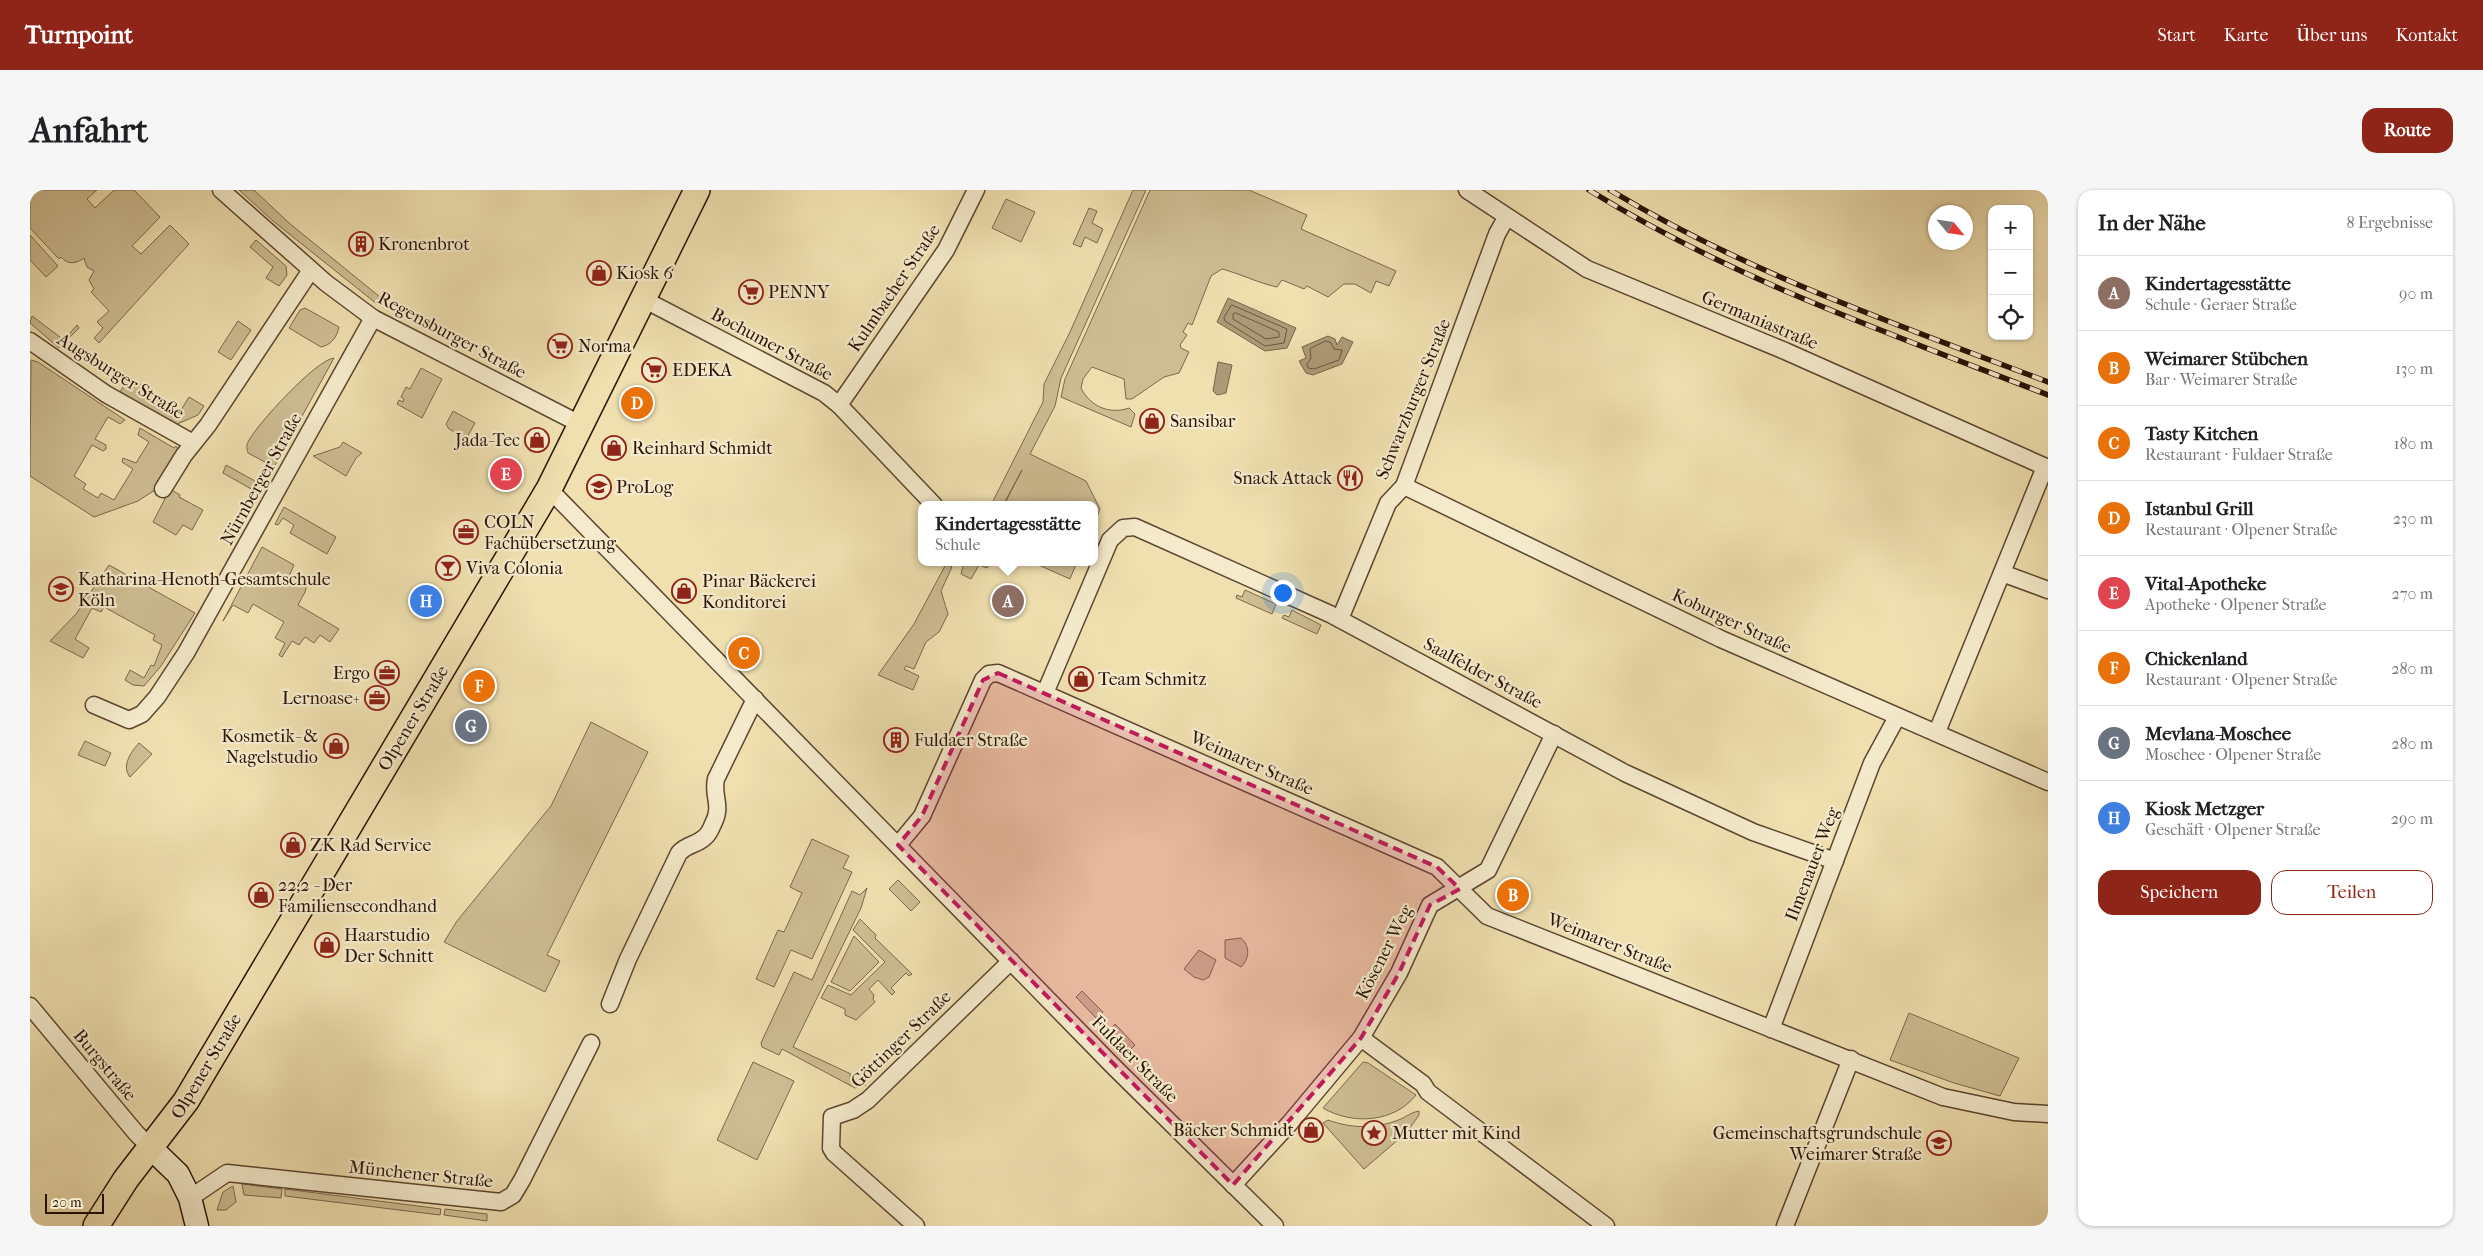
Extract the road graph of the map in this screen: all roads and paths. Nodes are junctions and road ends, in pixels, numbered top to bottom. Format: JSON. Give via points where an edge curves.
{"nodes":[{"id":1,"x":221,"y":190,"type":"edge"},
{"id":2,"x":697,"y":190,"type":"edge"},
{"id":3,"x":976,"y":190,"type":"edge"},
{"id":4,"x":1467,"y":190,"type":"edge"},
{"id":5,"x":1506,"y":218,"type":"junction"},
{"id":6,"x":311,"y":270,"type":"junction"},
{"id":7,"x":643,"y":298,"type":"junction"},
{"id":8,"x":373,"y":318,"type":"junction"},
{"id":9,"x":30,"y":341,"type":"edge"},
{"id":10,"x":839,"y":405,"type":"junction"},
{"id":11,"x":580,"y":424,"type":"junction"},
{"id":12,"x":193,"y":443,"type":"junction"},
{"id":13,"x":2046,"y":468,"type":"edge"},
{"id":14,"x":1404,"y":486,"type":"junction"},
{"id":15,"x":163,"y":489,"type":"dead end"},
{"id":16,"x":548,"y":489,"type":"junction"},
{"id":17,"x":930,"y":501,"type":"edge"},
{"id":18,"x":2002,"y":573,"type":"junction"},
{"id":19,"x":2048,"y":590,"type":"edge"},
{"id":20,"x":1340,"y":619,"type":"junction"},
{"id":21,"x":1045,"y":693,"type":"junction"},
{"id":22,"x":755,"y":699,"type":"junction"},
{"id":23,"x":94,"y":705,"type":"dead end"},
{"id":24,"x":1897,"y":717,"type":"junction"},
{"id":25,"x":1937,"y":732,"type":"junction"},
{"id":26,"x":1554,"y":734,"type":"junction"},
{"id":27,"x":2048,"y":782,"type":"edge"},
{"id":28,"x":898,"y":845,"type":"junction"},
{"id":29,"x":1834,"y":861,"type":"junction"},
{"id":30,"x":1460,"y":889,"type":"junction"},
{"id":31,"x":1011,"y":962,"type":"junction"},
{"id":32,"x":610,"y":1004,"type":"dead end"},
{"id":33,"x":30,"y":1006,"type":"edge"},
{"id":34,"x":1771,"y":1029,"type":"junction"},
{"id":35,"x":1361,"y":1038,"type":"junction"},
{"id":36,"x":591,"y":1043,"type":"dead end"},
{"id":37,"x":1851,"y":1059,"type":"junction"},
{"id":38,"x":2048,"y":1114,"type":"edge"},
{"id":39,"x":151,"y":1148,"type":"junction"},
{"id":40,"x":1233,"y":1185,"type":"junction"},
{"id":41,"x":190,"y":1198,"type":"junction"},
{"id":42,"x":96,"y":1226,"type":"edge"},
{"id":43,"x":197,"y":1226,"type":"edge"},
{"id":44,"x":916,"y":1226,"type":"edge"},
{"id":45,"x":1276,"y":1226,"type":"edge"},
{"id":46,"x":1606,"y":1226,"type":"edge"},
{"id":47,"x":1785,"y":1226,"type":"edge"}],
"edges":[{"from":1,"to":6,"type":"street","name":"Regensburger Straße"},
{"from":2,"to":7,"type":"main road","name":"Olpener Straße"},
{"from":3,"to":10,"type":"street","name":"Kulmbacher Straße","via":[[946,250]]},
{"from":4,"to":5,"type":"street","name":"Germaniastraße"},
{"from":5,"to":13,"type":"street","name":"Germaniastraße","via":[[1587,269],[1785,351]]},
{"from":5,"to":14,"type":"street","name":"Schwarzburger Straße","via":[[1497,234]]},
{"from":6,"to":8,"type":"street","name":"Regensburger Straße"},
{"from":6,"to":12,"type":"street"},
{"from":7,"to":10,"type":"street","name":"Bochumer Straße","via":[[814,386]]},
{"from":7,"to":11,"type":"main road","name":"Olpener Straße"},
{"from":8,"to":11,"type":"street","name":"Regensburger Straße"},
{"from":8,"to":23,"type":"street","name":"Nürnberger Straße","via":[[200,630],[157,697],[142,714],[131,720]]},
{"from":9,"to":12,"type":"street","name":"Augsburger Straße","via":[[106,394]]},
{"from":10,"to":17,"type":"street","name":"Bochumer Straße"},
{"from":11,"to":16,"type":"main road","name":"Olpener Straße"},
{"from":12,"to":15,"type":"street"},
{"from":13,"to":18,"type":"street"},
{"from":14,"to":20,"type":"street","name":"Schwarzburger Straße","via":[[1388,503]]},
{"from":14,"to":24,"type":"street","name":"Koburger Straße","via":[[1721,639]]},
{"from":16,"to":22,"type":"street","name":"Fuldaer Straße"},
{"from":16,"to":39,"type":"main road","name":"Olpener Straße","via":[[191,1093]]},
{"from":18,"to":19,"type":"street"},
{"from":18,"to":25,"type":"street"},
{"from":20,"to":21,"type":"street","name":"Saalfelder Straße","via":[[1142,529],[1128,526],[1114,534]]},
{"from":20,"to":26,"type":"street","name":"Saalfelder Straße"},
{"from":21,"to":28,"type":"street","name":"Weimarer Straße","via":[[998,673],[985,676],[922,816]]},
{"from":21,"to":30,"type":"street","name":"Weimarer Straße","via":[[1437,867]]},
{"from":22,"to":28,"type":"street","name":"Fuldaer Straße"},
{"from":22,"to":32,"type":"street","via":[[716,779],[718,814],[708,835],[679,853]]},
{"from":24,"to":25,"type":"street","name":"Koburger Straße"},
{"from":24,"to":29,"type":"street","name":"Ilmenauer Weg","via":[[1872,763]]},
{"from":25,"to":27,"type":"street","name":"Koburger Straße"},
{"from":26,"to":29,"type":"street","name":"Saalfelder Straße","via":[[1625,773],[1753,832]]},
{"from":26,"to":30,"type":"street","name":"Kösener Weg","via":[[1488,870]]},
{"from":28,"to":31,"type":"street","name":"Fuldaer Straße"},
{"from":29,"to":34,"type":"street","name":"Ilmenauer Weg"},
{"from":30,"to":34,"type":"street","name":"Weimarer Straße","via":[[1488,916]]},
{"from":30,"to":35,"type":"street","name":"Kösener Weg","via":[[1430,906],[1399,973]]},
{"from":31,"to":40,"type":"street","name":"Fuldaer Straße"},
{"from":31,"to":44,"type":"street","name":"Göttinger Straße","via":[[868,1100],[853,1110],[832,1117],[834,1153]]},
{"from":33,"to":39,"type":"street","name":"Burgstraße"},
{"from":34,"to":37,"type":"street","name":"Weimarer Straße"},
{"from":35,"to":40,"type":"street","name":"Kösener Weg"},
{"from":35,"to":46,"type":"street"},
{"from":36,"to":41,"type":"street","name":"Münchener Straße","via":[[522,1180],[513,1195],[501,1202],[227,1173]]},
{"from":37,"to":38,"type":"street","name":"Weimarer Straße","via":[[1943,1097],[2014,1112]]},
{"from":37,"to":47,"type":"street"},
{"from":39,"to":41,"type":"street","via":[[178,1174]]},
{"from":39,"to":42,"type":"main road","name":"Olpener Straße"},
{"from":40,"to":45,"type":"street","name":"Fuldaer Straße"},
{"from":41,"to":43,"type":"street"}]}
